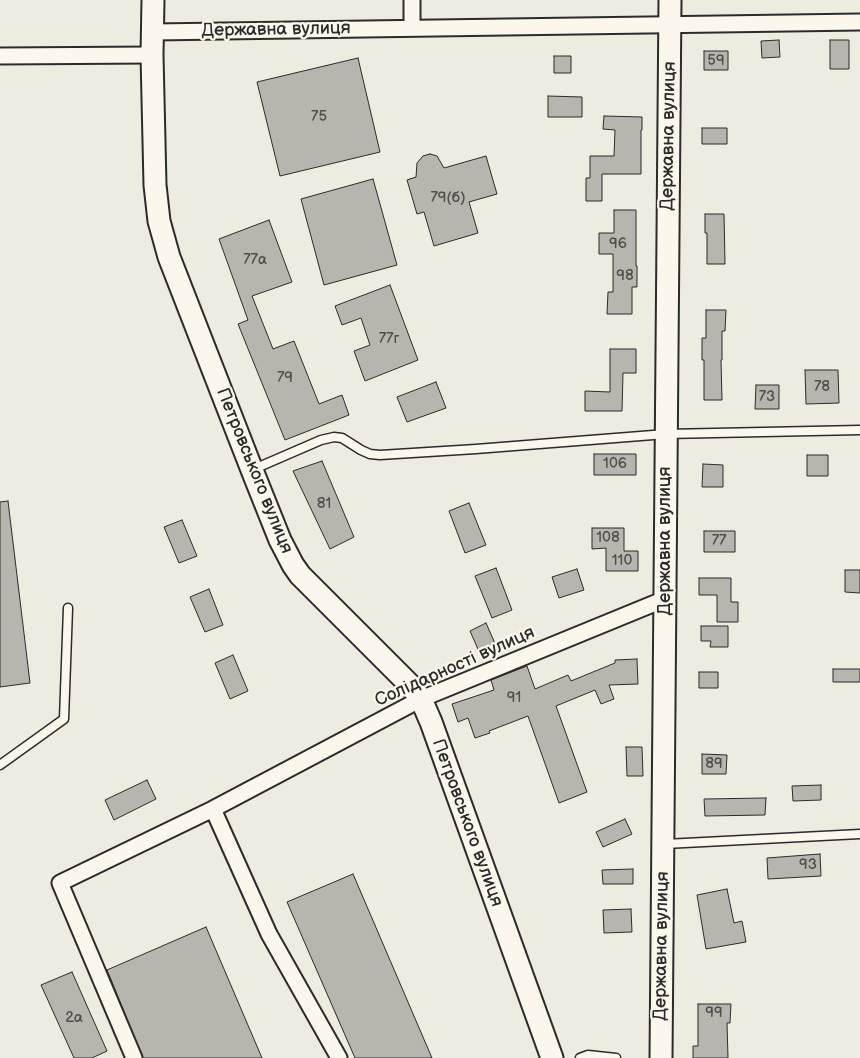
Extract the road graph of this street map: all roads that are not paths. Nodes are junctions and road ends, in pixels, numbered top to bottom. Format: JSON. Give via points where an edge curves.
{"nodes":[{"id":1,"x":153,"y":0,"type":"edge"},
{"id":2,"x":412,"y":0,"type":"edge"},
{"id":3,"x":670,"y":0,"type":"edge"},
{"id":4,"x":860,"y":22,"type":"edge"},
{"id":5,"x":670,"y":25,"type":"junction"},
{"id":6,"x":412,"y":28,"type":"junction"},
{"id":7,"x":153,"y":32,"type":"junction"},
{"id":8,"x":152,"y":55,"type":"junction"},
{"id":9,"x":0,"y":56,"type":"edge"},
{"id":10,"x":860,"y":430,"type":"edge"},
{"id":11,"x":666,"y":434,"type":"junction"},
{"id":12,"x":252,"y":470,"type":"junction"},
{"id":13,"x":665,"y":599,"type":"junction"},
{"id":14,"x":68,"y":608,"type":"dead end"},
{"id":15,"x":421,"y":699,"type":"junction"},
{"id":16,"x":0,"y":765,"type":"edge"},
{"id":17,"x":213,"y":809,"type":"junction"},
{"id":18,"x":860,"y":834,"type":"edge"},
{"id":19,"x":663,"y":844,"type":"junction"},
{"id":20,"x":134,"y":1058,"type":"edge"},
{"id":21,"x":339,"y":1058,"type":"edge"},
{"id":22,"x":552,"y":1058,"type":"edge"},
{"id":23,"x":580,"y":1058,"type":"edge"},
{"id":24,"x":616,"y":1058,"type":"edge"},
{"id":25,"x":661,"y":1058,"type":"edge"}],
"edges":[{"from":1,"to":7,"type":"main road","name":"Петровського вулиця"},
{"from":2,"to":6,"type":"street"},
{"from":3,"to":5,"type":"main road","name":"Державна вулиця"},
{"from":4,"to":5,"type":"street","name":"Державна вулиця"},
{"from":5,"to":6,"type":"street","name":"Державна вулиця"},
{"from":5,"to":11,"type":"main road","name":"Державна вулиця"},
{"from":6,"to":7,"type":"street","name":"Державна вулиця"},
{"from":7,"to":8,"type":"main road","name":"Петровського вулиця"},
{"from":8,"to":9,"type":"street"},
{"from":8,"to":12,"type":"main road","name":"Петровського вулиця","via":[[159,221],[169,257]]},
{"from":10,"to":11,"type":"lane"},
{"from":11,"to":12,"type":"lane","via":[[476,450],[380,454],[370,454],[342,438],[334,437]]},
{"from":11,"to":13,"type":"main road","name":"Державна вулиця"},
{"from":12,"to":15,"type":"main road","name":"Петровського вулиця","via":[[280,540],[297,570]]},
{"from":13,"to":15,"type":"street","name":"Солідарності вулиця"},
{"from":13,"to":19,"type":"main road","name":"Державна вулиця"},
{"from":14,"to":16,"type":"lane","via":[[64,719]]},
{"from":15,"to":17,"type":"street","name":"Солідарності вулиця"},
{"from":15,"to":22,"type":"main road","name":"Петровського вулиця"},
{"from":17,"to":20,"type":"street","name":"Солідарності вулиця","via":[[60,883]]},
{"from":17,"to":21,"type":"street","via":[[269,934]]},
{"from":18,"to":19,"type":"lane"},
{"from":19,"to":25,"type":"main road","name":"Державна вулиця"},
{"from":23,"to":24,"type":"lane","via":[[588,1055]]}]}
